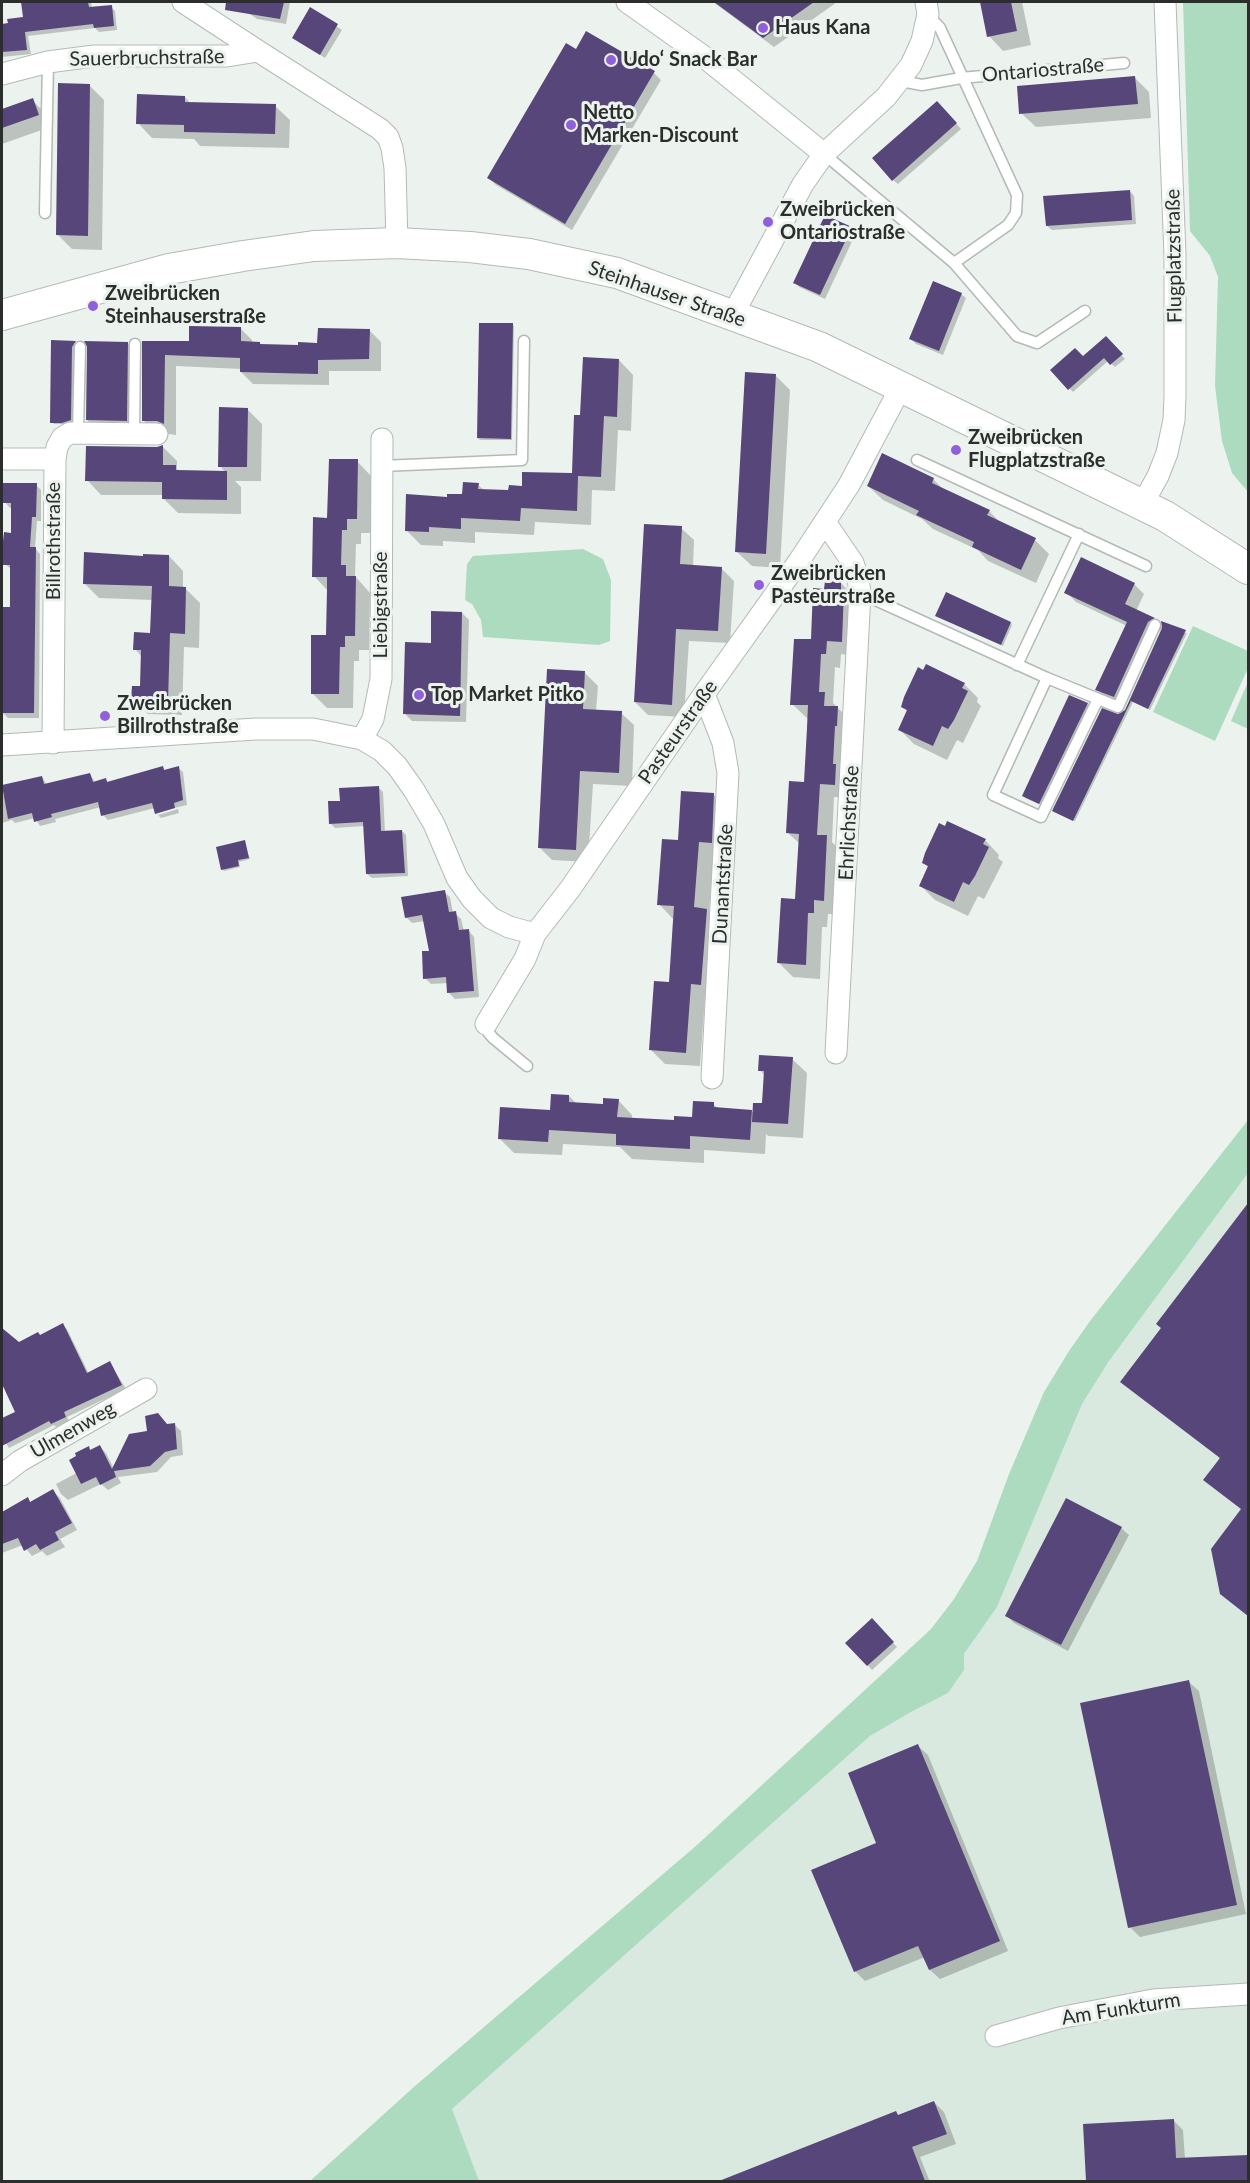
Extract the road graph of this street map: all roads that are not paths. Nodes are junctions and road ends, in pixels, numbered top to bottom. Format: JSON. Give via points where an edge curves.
{"nodes":[{"id":1,"x":183,"y":2,"type":"edge"},
{"id":2,"x":627,"y":2,"type":"edge"},
{"id":3,"x":1165,"y":2,"type":"edge"},
{"id":4,"x":927,"y":8,"type":"edge"},
{"id":5,"x":258,"y":51,"type":"junction"},
{"id":6,"x":48,"y":62,"type":"junction"},
{"id":7,"x":1124,"y":63,"type":"dead end"},
{"id":8,"x":2,"y":74,"type":"edge"},
{"id":9,"x":961,"y":78,"type":"junction"},
{"id":10,"x":900,"y":81,"type":"junction"},
{"id":11,"x":824,"y":154,"type":"junction"},
{"id":12,"x":45,"y":213,"type":"dead end"},
{"id":13,"x":397,"y":243,"type":"junction"},
{"id":14,"x":954,"y":263,"type":"junction"},
{"id":15,"x":1085,"y":310,"type":"dead end"},
{"id":16,"x":2,"y":315,"type":"edge"},
{"id":17,"x":732,"y":316,"type":"junction"},
{"id":18,"x":524,"y":341,"type":"dead end"},
{"id":19,"x":135,"y":344,"type":"dead end"},
{"id":20,"x":80,"y":347,"type":"dead end"},
{"id":21,"x":901,"y":387,"type":"junction"},
{"id":22,"x":78,"y":432,"type":"junction"},
{"id":23,"x":134,"y":434,"type":"junction"},
{"id":24,"x":157,"y":434,"type":"dead end"},
{"id":25,"x":382,"y":439,"type":"dead end"},
{"id":26,"x":2,"y":459,"type":"edge"},
{"id":27,"x":55,"y":459,"type":"junction"},
{"id":28,"x":917,"y":460,"type":"dead end"},
{"id":29,"x":382,"y":466,"type":"junction"},
{"id":30,"x":1142,"y":505,"type":"junction"},
{"id":31,"x":825,"y":522,"type":"junction"},
{"id":32,"x":1079,"y":534,"type":"junction"},
{"id":33,"x":1146,"y":566,"type":"dead end"},
{"id":34,"x":1248,"y":569,"type":"edge"},
{"id":35,"x":860,"y":593,"type":"junction"},
{"id":36,"x":1155,"y":625,"type":"dead end"},
{"id":37,"x":1017,"y":665,"type":"junction"},
{"id":38,"x":1047,"y":678,"type":"junction"},
{"id":39,"x":704,"y":693,"type":"junction"},
{"id":40,"x":1098,"y":699,"type":"junction"},
{"id":41,"x":362,"y":740,"type":"junction"},
{"id":42,"x":53,"y":743,"type":"junction"},
{"id":43,"x":2,"y":745,"type":"edge"},
{"id":44,"x":535,"y":934,"type":"junction"},
{"id":45,"x":486,"y":1024,"type":"joint"},
{"id":46,"x":836,"y":1053,"type":"dead end"},
{"id":47,"x":526,"y":1066,"type":"dead end"},
{"id":48,"x":712,"y":1078,"type":"dead end"},
{"id":49,"x":146,"y":1389,"type":"dead end"},
{"id":50,"x":2,"y":1475,"type":"edge"},
{"id":51,"x":1248,"y":1994,"type":"edge"},
{"id":52,"x":996,"y":2036,"type":"dead end"}],
"edges":[{"from":1,"to":5,"type":"street"},
{"from":2,"to":11,"type":"street","via":[[703,56]]},
{"from":3,"to":30,"type":"street","name":"Flugplatzstraße","via":[[1175,255],[1174,420],[1167,453]]},
{"from":4,"to":9,"type":"lane","name":"Ontariostraße"},
{"from":4,"to":10,"type":"street","name":"Ontariostraße","via":[[922,41]]},
{"from":5,"to":6,"type":"street","name":"Sauerbruchstraße","via":[[227,56],[94,56]]},
{"from":5,"to":13,"type":"street","via":[[388,137],[395,168]]},
{"from":6,"to":8,"type":"street","name":"Sauerbruchstraße"},
{"from":6,"to":12,"type":"lane"},
{"from":7,"to":9,"type":"lane","name":"Ontariostraße"},
{"from":9,"to":10,"type":"lane","name":"Ontariostraße","via":[[922,85]]},
{"from":9,"to":14,"type":"lane","name":"Ontariostraße","via":[[1017,195],[1016,213],[1008,225]]},
{"from":10,"to":11,"type":"street","name":"Ontariostraße"},
{"from":11,"to":14,"type":"lane"},
{"from":11,"to":17,"type":"street","name":"Ontariostraße","via":[[803,184]]},
{"from":13,"to":16,"type":"main road","name":"Steinhauser Straße","via":[[314,246],[237,256],[169,269]]},
{"from":13,"to":17,"type":"main road","name":"Steinhauser Straße","via":[[540,256],[617,273]]},
{"from":14,"to":15,"type":"lane","via":[[1017,336],[1037,343]]},
{"from":17,"to":21,"type":"main road","name":"Steinhauser Straße","via":[[819,347]]},
{"from":18,"to":29,"type":"lane","via":[[522,460]]},
{"from":19,"to":23,"type":"lane"},
{"from":20,"to":22,"type":"lane"},
{"from":21,"to":30,"type":"main road","name":"Steinhauser Straße"},
{"from":21,"to":31,"type":"street","name":"Pasteurstraße"},
{"from":22,"to":23,"type":"street"},
{"from":22,"to":27,"type":"street","name":"Billrothstraße","via":[[62,438]]},
{"from":23,"to":24,"type":"street"},
{"from":25,"to":29,"type":"street","name":"Liebigstraße"},
{"from":26,"to":27,"type":"street"},
{"from":27,"to":42,"type":"street","name":"Billrothstraße"},
{"from":28,"to":32,"type":"lane"},
{"from":29,"to":41,"type":"street","name":"Liebigstraße","via":[[381,679],[373,719]]},
{"from":30,"to":34,"type":"main road","name":"Steinhauser Straße"},
{"from":31,"to":35,"type":"street","name":"Ehrlichstraße","via":[[852,563]]},
{"from":31,"to":39,"type":"street","name":"Pasteurstraße"},
{"from":32,"to":33,"type":"lane"},
{"from":32,"to":37,"type":"lane"},
{"from":35,"to":37,"type":"lane"},
{"from":35,"to":46,"type":"street","name":"Ehrlichstraße"},
{"from":36,"to":40,"type":"lane","via":[[1118,707]]},
{"from":37,"to":38,"type":"lane"},
{"from":38,"to":40,"type":"lane"},
{"from":38,"to":40,"type":"lane","via":[[993,795],[1041,817]]},
{"from":39,"to":44,"type":"street","name":"Pasteurstraße"},
{"from":39,"to":48,"type":"street","name":"Dunantstraße","via":[[723,742],[728,773]]},
{"from":41,"to":42,"type":"street","via":[[314,729],[256,729]]},
{"from":41,"to":44,"type":"street","via":[[382,751],[414,790],[434,824],[457,878],[472,899],[491,918]]},
{"from":42,"to":43,"type":"street"},
{"from":44,"to":45,"type":"street","name":"Pasteurstraße","via":[[525,959]]},
{"from":45,"to":47,"type":"lane","name":"Pasteurstraße","via":[[493,1038]]},
{"from":49,"to":50,"type":"street","name":"Ulmenweg"},
{"from":51,"to":52,"type":"street","name":"Am Funkturm","via":[[1153,2001],[1059,2018]]}]}
